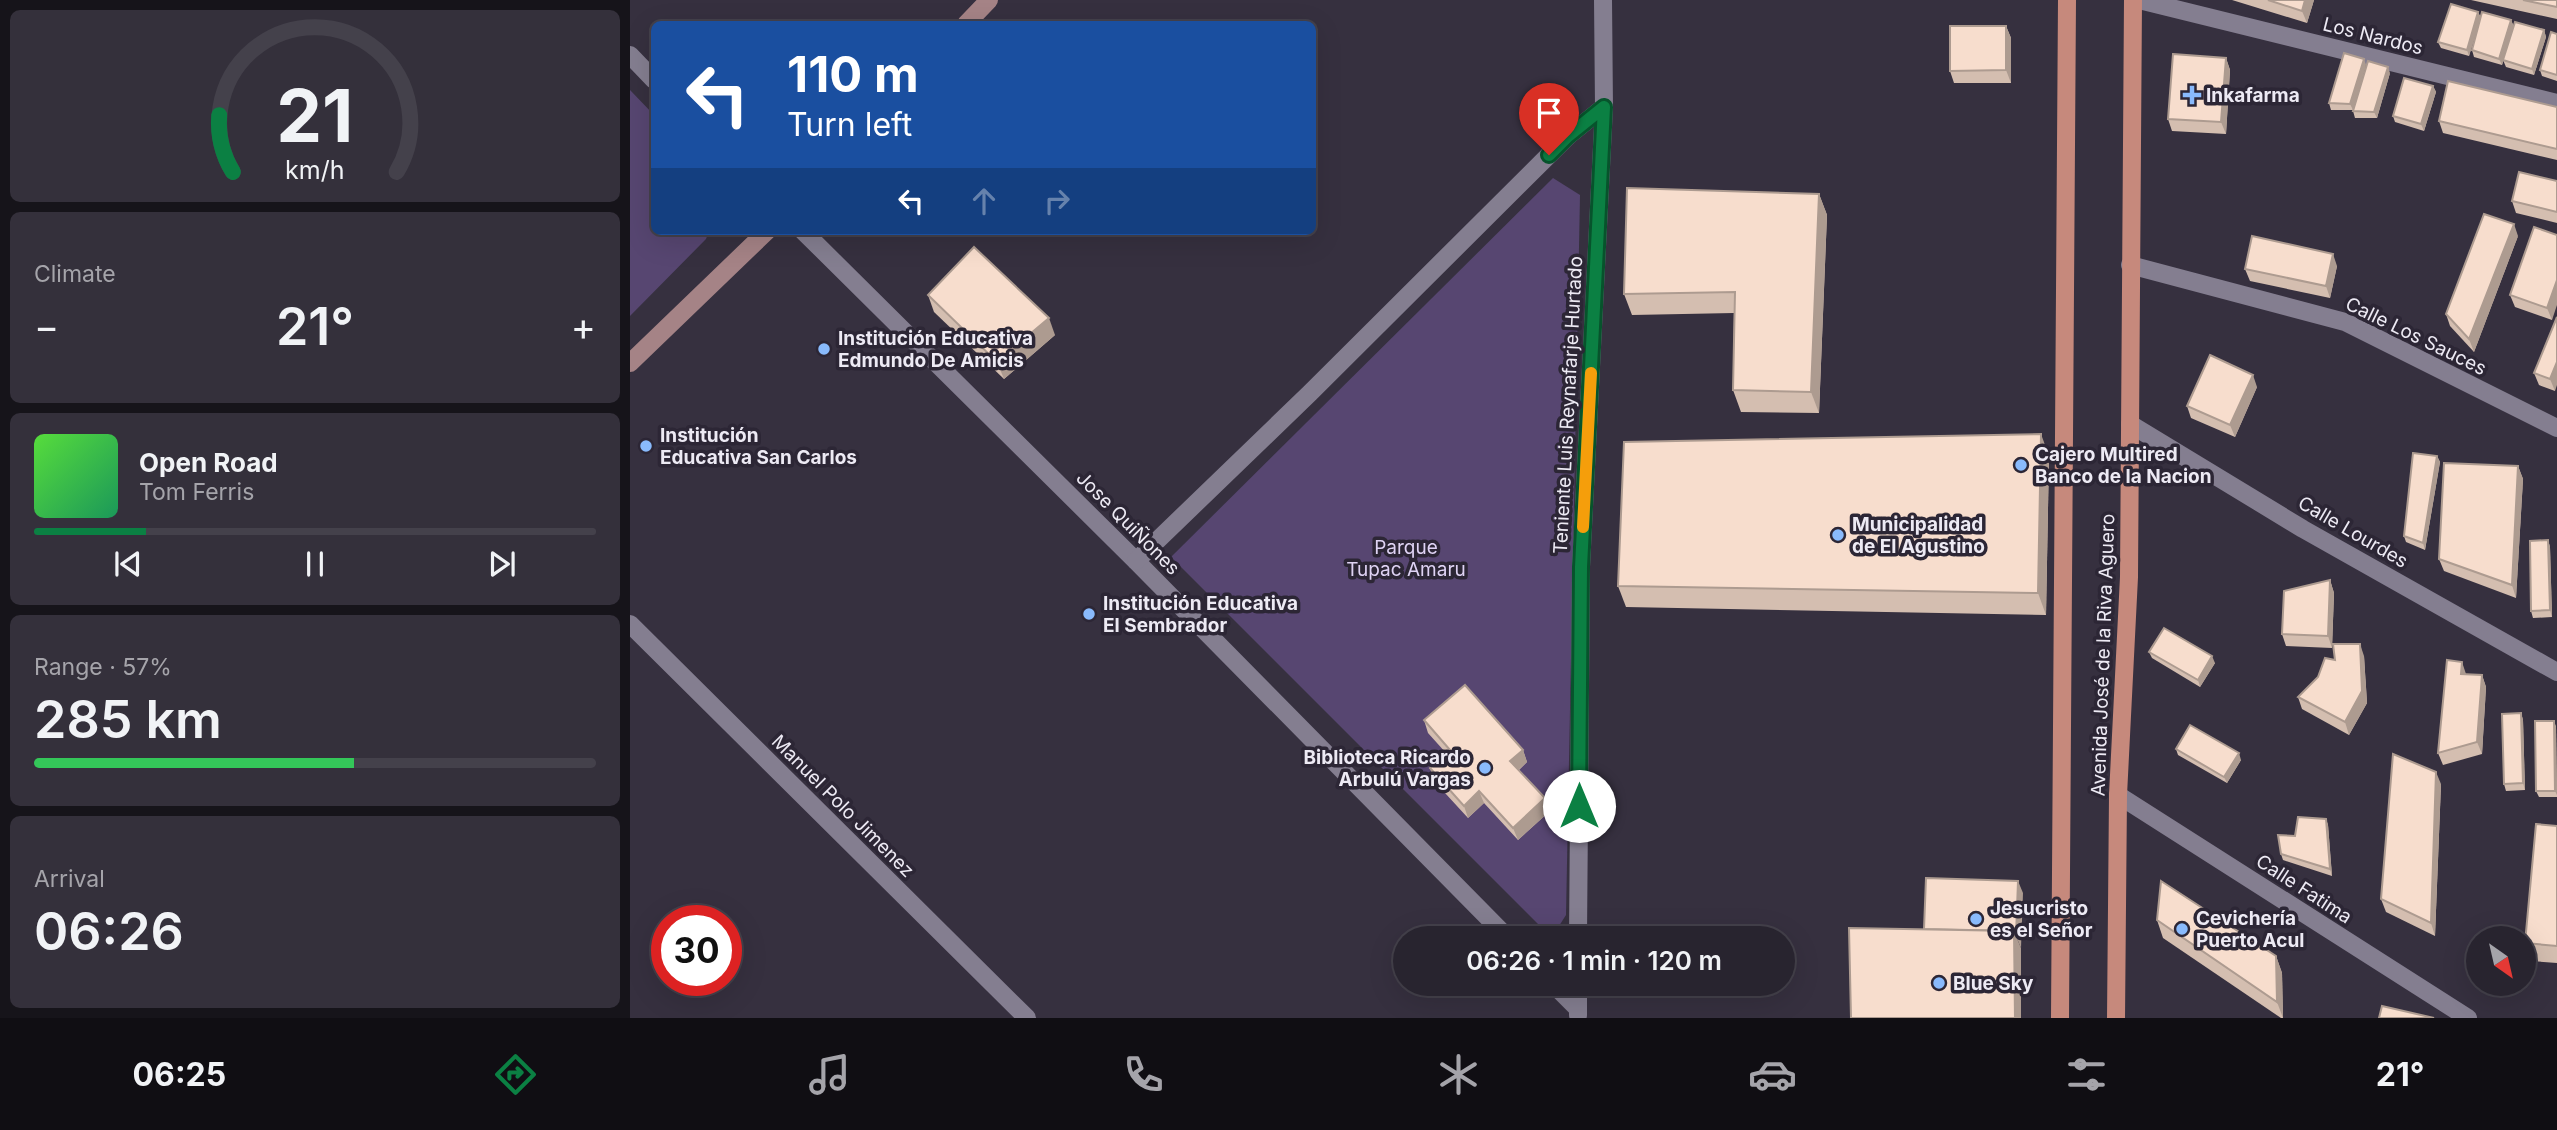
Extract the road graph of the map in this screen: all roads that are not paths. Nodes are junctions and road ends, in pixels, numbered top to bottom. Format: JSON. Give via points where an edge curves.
{"nodes":[{"id":1,"x":989,"y":0,"type":"edge"},
{"id":2,"x":1603,"y":0,"type":"edge"},
{"id":3,"x":2067,"y":0,"type":"edge"},
{"id":4,"x":2133,"y":0,"type":"edge"},
{"id":5,"x":2139,"y":0,"type":"edge"},
{"id":6,"x":969,"y":21,"type":"edge"},
{"id":7,"x":630,"y":55,"type":"edge"},
{"id":8,"x":651,"y":77,"type":"edge"},
{"id":9,"x":2557,"y":103,"type":"edge"},
{"id":10,"x":1604,"y":107,"type":"junction"},
{"id":11,"x":763,"y":235,"type":"edge"},
{"id":12,"x":807,"y":235,"type":"edge"},
{"id":13,"x":2130,"y":265,"type":"junction"},
{"id":14,"x":630,"y":363,"type":"edge"},
{"id":15,"x":2130,"y":425,"type":"junction"},
{"id":16,"x":2557,"y":428,"type":"edge"},
{"id":17,"x":1136,"y":561,"type":"junction"},
{"id":18,"x":630,"y":624,"type":"edge"},
{"id":19,"x":2557,"y":672,"type":"edge"},
{"id":20,"x":2118,"y":795,"type":"junction"},
{"id":21,"x":1496,"y":926,"type":"edge"},
{"id":22,"x":1578,"y":926,"type":"edge"},
{"id":23,"x":1563,"y":996,"type":"edge"},
{"id":24,"x":1578,"y":1013,"type":"edge"},
{"id":25,"x":1027,"y":1018,"type":"edge"},
{"id":26,"x":2060,"y":1018,"type":"edge"},
{"id":27,"x":2116,"y":1018,"type":"edge"},
{"id":28,"x":2468,"y":1018,"type":"edge"}],
"edges":[{"from":1,"to":6,"type":"street"},
{"from":2,"to":10,"type":"street","name":"Teniente Luis Reynafarje Hurtado"},
{"from":3,"to":26,"type":"main road","name":"Avenida José de la Riva Aguero"},
{"from":4,"to":13,"type":"main road","name":"Avenida José de la Riva Aguero"},
{"from":5,"to":9,"type":"street","name":"Los Nardos"},
{"from":7,"to":8,"type":"street"},
{"from":10,"to":17,"type":"street","via":[[1568,136]]},
{"from":10,"to":22,"type":"street","name":"Teniente Luis Reynafarje Hurtado","via":[[1581,567]]},
{"from":11,"to":14,"type":"street"},
{"from":12,"to":17,"type":"street","name":"Jose QuiÑones"},
{"from":13,"to":15,"type":"main road","name":"Avenida José de la Riva Aguero"},
{"from":13,"to":16,"type":"street","name":"Calle Los Sauces","via":[[2345,322]]},
{"from":15,"to":19,"type":"street","name":"Calle Lourdes"},
{"from":15,"to":20,"type":"main road","name":"Avenida José de la Riva Aguero","via":[[2129,577]]},
{"from":17,"to":21,"type":"street","name":"Jose QuiÑones"},
{"from":18,"to":25,"type":"street","name":"Manuel Polo Jimenez"},
{"from":20,"to":27,"type":"main road","name":"Avenida José de la Riva Aguero"},
{"from":20,"to":28,"type":"street","name":"Calle Fatima"},
{"from":23,"to":24,"type":"street"}]}
